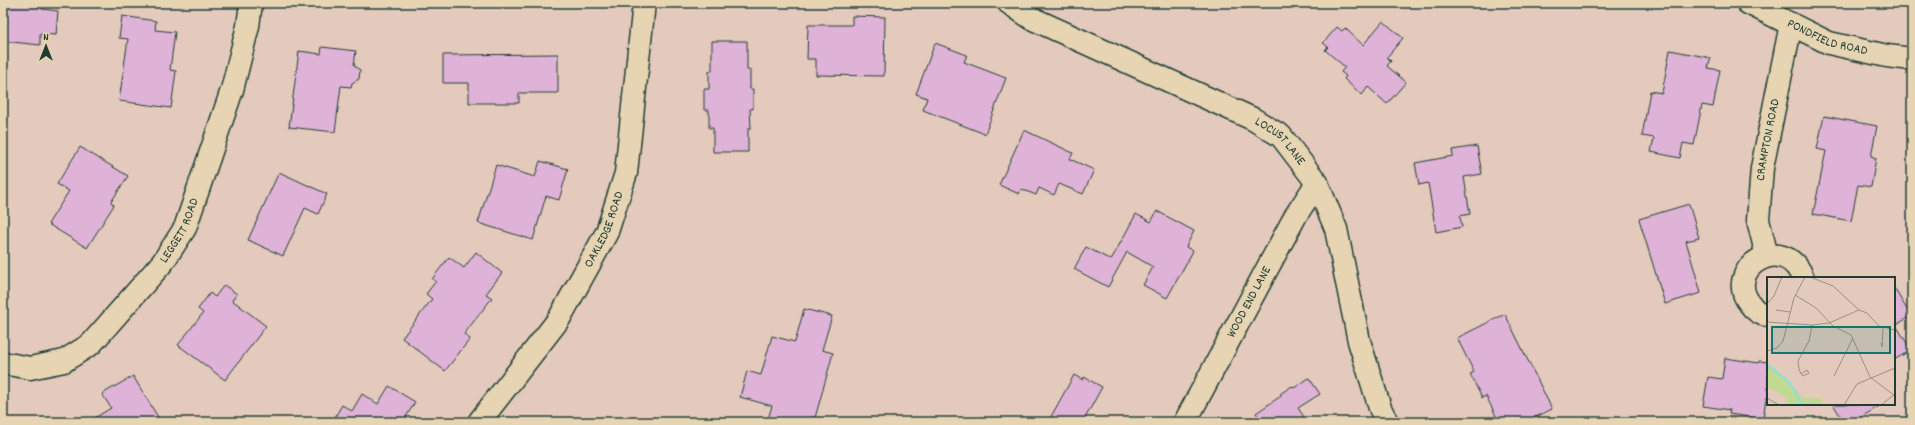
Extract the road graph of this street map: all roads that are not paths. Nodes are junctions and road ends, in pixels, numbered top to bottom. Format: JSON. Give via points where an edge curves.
{"nodes":[{"id":1,"x":251,"y":3,"type":"edge"},
{"id":2,"x":644,"y":3,"type":"edge"},
{"id":3,"x":1009,"y":3,"type":"edge"},
{"id":4,"x":1748,"y":3,"type":"edge"},
{"id":5,"x":1791,"y":24,"type":"junction"},
{"id":6,"x":1912,"y":59,"type":"edge"},
{"id":7,"x":1317,"y":183,"type":"junction"},
{"id":8,"x":1767,"y":256,"type":"junction"},
{"id":9,"x":1803,"y":277,"type":"edge"},
{"id":10,"x":1767,"y":314,"type":"edge"},
{"id":11,"x":3,"y":363,"type":"edge"},
{"id":12,"x":479,"y":422,"type":"edge"},
{"id":13,"x":1184,"y":422,"type":"edge"},
{"id":14,"x":1387,"y":422,"type":"edge"}],
"edges":[{"from":1,"to":11,"type":"street","name":"LEGGETT ROAD","via":[[232,90],[185,228],[163,262],[91,344],[64,361],[30,368]]},
{"from":2,"to":12,"type":"street","name":"OAKLEDGE ROAD","via":[[626,173],[607,232],[559,319]]},
{"from":3,"to":7,"type":"street","name":"LOCUST LANE","via":[[1031,18],[1253,118],[1281,136]]},
{"from":4,"to":5,"type":"street","name":"PONDFIELD ROAD"},
{"from":5,"to":6,"type":"street","name":"PONDFIELD ROAD","via":[[1829,43]]},
{"from":5,"to":8,"type":"street","name":"CRAMPTON ROAD","via":[[1762,168],[1758,220]]},
{"from":7,"to":13,"type":"street","name":"WOOD END LANE","via":[[1296,215]]},
{"from":7,"to":14,"type":"street","name":"LOCUST LANE","via":[[1336,229],[1360,341],[1380,408]]},
{"from":8,"to":9,"type":"street","via":[[1791,260]]},
{"from":8,"to":10,"type":"street","via":[[1757,260],[1744,278],[1747,300],[1754,308]]}]}
